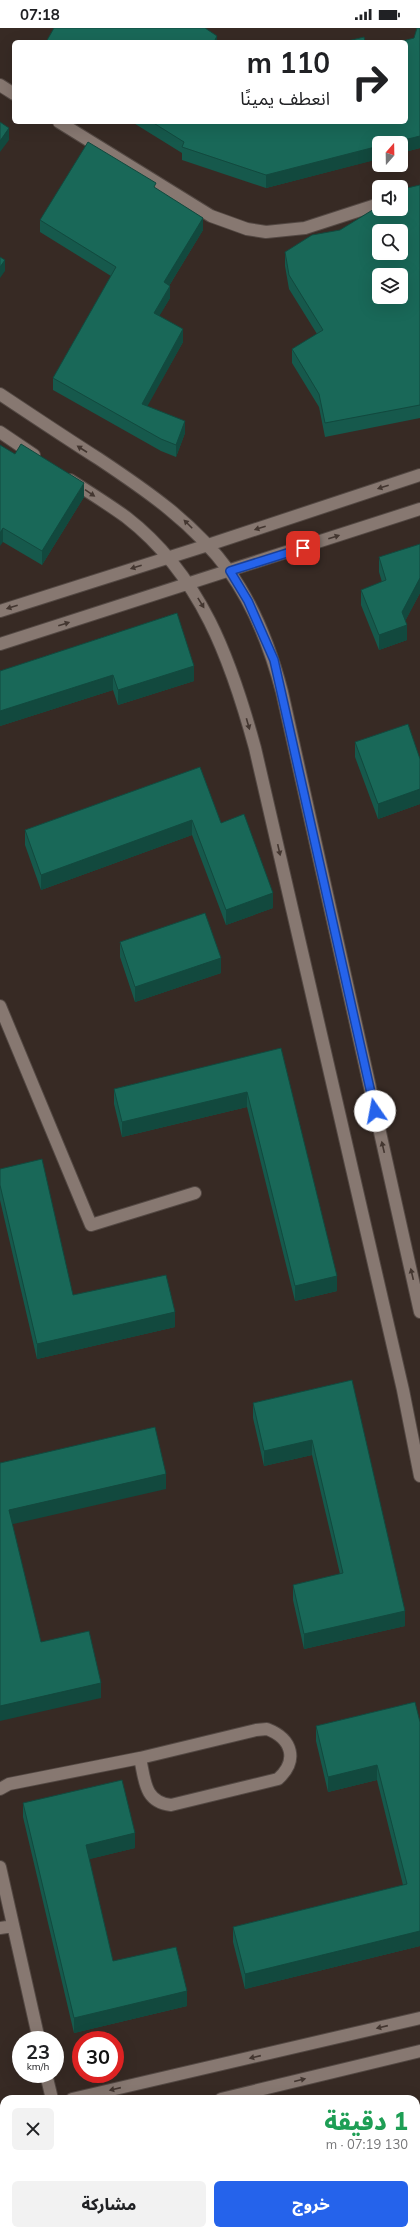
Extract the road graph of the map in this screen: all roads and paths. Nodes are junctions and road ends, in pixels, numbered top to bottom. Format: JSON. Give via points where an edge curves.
{"nodes":[{"id":1,"x":0,"y":85,"type":"edge"},
{"id":2,"x":12,"y":93,"type":"edge"},
{"id":3,"x":62,"y":124,"type":"edge"},
{"id":4,"x":372,"y":206,"type":"edge"},
{"id":5,"x":0,"y":394,"type":"edge"},
{"id":6,"x":0,"y":432,"type":"edge"},
{"id":7,"x":44,"y":462,"type":"edge"},
{"id":8,"x":63,"y":474,"type":"edge"},
{"id":9,"x":420,"y":474,"type":"edge"},
{"id":10,"x":420,"y":509,"type":"edge"},
{"id":11,"x":208,"y":545,"type":"junction"},
{"id":12,"x":167,"y":557,"type":"junction"},
{"id":13,"x":230,"y":571,"type":"junction"},
{"id":14,"x":189,"y":585,"type":"junction"},
{"id":15,"x":0,"y":610,"type":"edge"},
{"id":16,"x":0,"y":644,"type":"edge"},
{"id":17,"x":0,"y":1006,"type":"edge"},
{"id":18,"x":195,"y":1193,"type":"dead end"},
{"id":19,"x":420,"y":1312,"type":"edge"},
{"id":20,"x":420,"y":1476,"type":"edge"},
{"id":21,"x":140,"y":1758,"type":"junction"},
{"id":22,"x":0,"y":1789,"type":"edge"},
{"id":23,"x":0,"y":1867,"type":"edge"},
{"id":24,"x":13,"y":1926,"type":"junction"},
{"id":25,"x":0,"y":1928,"type":"edge"},
{"id":26,"x":420,"y":2018,"type":"edge"},
{"id":27,"x":37,"y":2031,"type":"edge"},
{"id":28,"x":420,"y":2051,"type":"edge"},
{"id":29,"x":48,"y":2083,"type":"edge"},
{"id":30,"x":51,"y":2095,"type":"edge"},
{"id":31,"x":89,"y":2095,"type":"edge"},
{"id":32,"x":238,"y":2095,"type":"edge"}],
"edges":[{"from":1,"to":2,"type":"street"},
{"from":3,"to":4,"type":"street","via":[[210,216],[247,229],[266,232],[305,228]]},
{"from":11,"to":5,"type":"street","one_way":true,"via":[[153,495]]},
{"from":6,"to":7,"type":"street"},
{"from":8,"to":12,"type":"street","one_way":true,"via":[[126,517]]},
{"from":9,"to":11,"type":"street","one_way":true},
{"from":13,"to":10,"type":"street","one_way":true},
{"from":11,"to":12,"type":"street"},
{"from":11,"to":13,"type":"street"},
{"from":12,"to":14,"type":"street"},
{"from":12,"to":15,"type":"street","one_way":true},
{"from":13,"to":14,"type":"street"},
{"from":19,"to":13,"type":"street","one_way":true,"via":[[277,673],[262,630]]},
{"from":16,"to":14,"type":"street","one_way":true},
{"from":14,"to":20,"type":"street","one_way":true,"via":[[207,612],[233,672],[255,748],[400,1375]]},
{"from":17,"to":18,"type":"street","via":[[91,1225]]},
{"from":21,"to":21,"type":"street","via":[[267,1729],[278,1733],[290,1751],[290,1762],[286,1772],[278,1779],[171,1805],[156,1801],[150,1795]]},
{"from":21,"to":22,"type":"street","via":[[9,1784]]},
{"from":23,"to":24,"type":"street"},
{"from":24,"to":25,"type":"street"},
{"from":24,"to":27,"type":"street"},
{"from":26,"to":31,"type":"street","one_way":true},
{"from":32,"to":28,"type":"street","one_way":true},
{"from":29,"to":30,"type":"street"}]}
